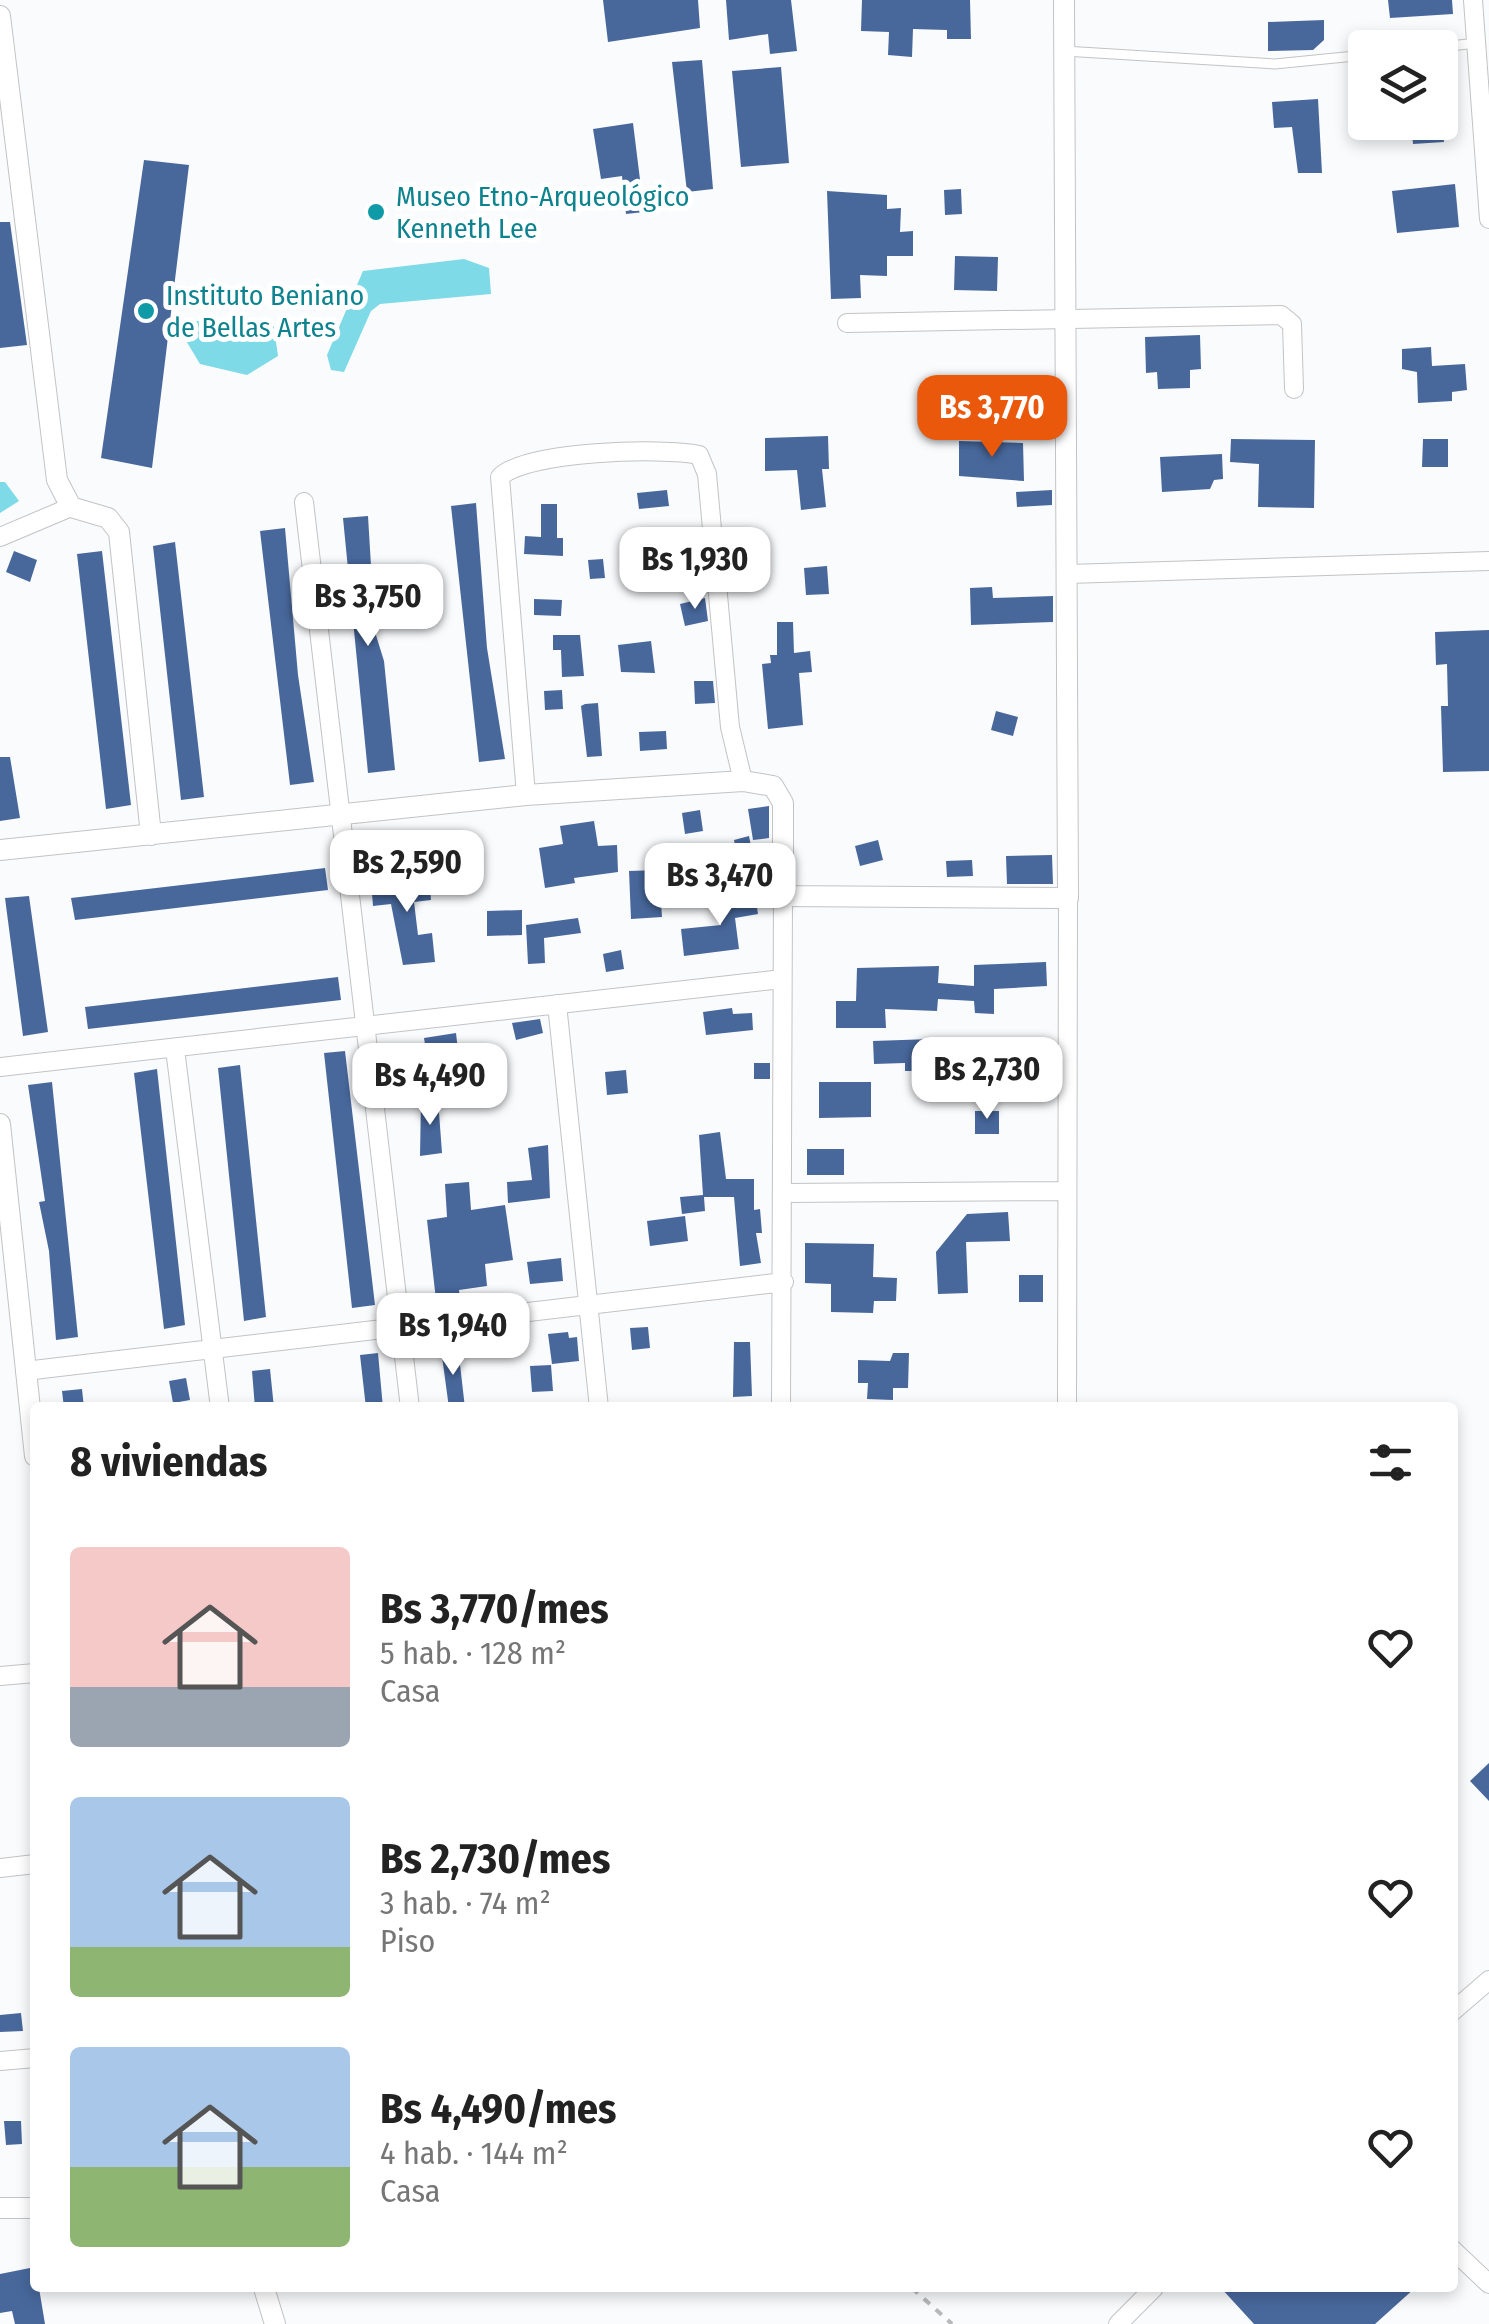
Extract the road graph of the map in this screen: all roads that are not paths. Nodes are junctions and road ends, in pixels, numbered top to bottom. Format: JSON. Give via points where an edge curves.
{"nodes":[{"id":1,"x":1064,"y":0,"type":"edge"},
{"id":2,"x":1473,"y":0,"type":"edge"},
{"id":3,"x":0,"y":16,"type":"edge"},
{"id":4,"x":1476,"y":43,"type":"junction"},
{"id":5,"x":1458,"y":45,"type":"edge"},
{"id":6,"x":1064,"y":50,"type":"junction"},
{"id":7,"x":1348,"y":57,"type":"edge"},
{"id":8,"x":1489,"y":219,"type":"edge"},
{"id":9,"x":1066,"y":319,"type":"junction"},
{"id":10,"x":848,"y":323,"type":"dead end"},
{"id":11,"x":1294,"y":390,"type":"dead end"},
{"id":12,"x":304,"y":502,"type":"dead end"},
{"id":13,"x":71,"y":506,"type":"junction"},
{"id":14,"x":0,"y":537,"type":"edge"},
{"id":15,"x":1489,"y":562,"type":"edge"},
{"id":16,"x":1068,"y":574,"type":"junction"},
{"id":17,"x":744,"y":781,"type":"junction"},
{"id":18,"x":526,"y":795,"type":"junction"},
{"id":19,"x":338,"y":816,"type":"junction"},
{"id":20,"x":151,"y":835,"type":"junction"},
{"id":21,"x":0,"y":850,"type":"edge"},
{"id":22,"x":782,"y":896,"type":"junction"},
{"id":23,"x":1068,"y":898,"type":"junction"},
{"id":24,"x":782,"y":979,"type":"junction"},
{"id":25,"x":557,"y":1004,"type":"junction"},
{"id":26,"x":367,"y":1028,"type":"junction"},
{"id":27,"x":174,"y":1049,"type":"junction"},
{"id":28,"x":0,"y":1066,"type":"edge"},
{"id":29,"x":0,"y":1124,"type":"edge"},
{"id":30,"x":1066,"y":1191,"type":"junction"},
{"id":31,"x":784,"y":1193,"type":"junction"},
{"id":32,"x":784,"y":1282,"type":"junction"},
{"id":33,"x":587,"y":1308,"type":"junction"},
{"id":34,"x":400,"y":1330,"type":"junction"},
{"id":35,"x":213,"y":1350,"type":"junction"},
{"id":36,"x":25,"y":1371,"type":"junction"},
{"id":37,"x":219,"y":1402,"type":"edge"},
{"id":38,"x":409,"y":1402,"type":"edge"},
{"id":39,"x":598,"y":1402,"type":"edge"},
{"id":40,"x":781,"y":1402,"type":"edge"},
{"id":41,"x":1067,"y":1402,"type":"edge"},
{"id":42,"x":30,"y":1414,"type":"edge"},
{"id":43,"x":30,"y":1673,"type":"edge"},
{"id":44,"x":0,"y":1676,"type":"edge"},
{"id":45,"x":30,"y":1865,"type":"edge"},
{"id":46,"x":0,"y":1868,"type":"edge"},
{"id":47,"x":1485,"y":1990,"type":"edge"},
{"id":48,"x":1458,"y":2008,"type":"edge"},
{"id":49,"x":30,"y":2058,"type":"edge"},
{"id":50,"x":0,"y":2061,"type":"edge"},
{"id":51,"x":0,"y":2208,"type":"edge"},
{"id":52,"x":30,"y":2208,"type":"edge"},
{"id":53,"x":1458,"y":2255,"type":"edge"},
{"id":54,"x":1489,"y":2284,"type":"edge"},
{"id":55,"x":265,"y":2292,"type":"edge"},
{"id":56,"x":1150,"y":2292,"type":"edge"},
{"id":57,"x":275,"y":2324,"type":"edge"},
{"id":58,"x":1118,"y":2324,"type":"edge"}],
"edges":[{"from":1,"to":6,"type":"street"},
{"from":2,"to":4,"type":"street"},
{"from":3,"to":13,"type":"street","via":[[57,480]]},
{"from":4,"to":5,"type":"lane"},
{"from":4,"to":8,"type":"street"},
{"from":6,"to":7,"type":"lane","via":[[1275,64]]},
{"from":6,"to":9,"type":"street"},
{"from":9,"to":10,"type":"street"},
{"from":9,"to":11,"type":"street","via":[[1280,315],[1292,324]]},
{"from":9,"to":16,"type":"street"},
{"from":12,"to":19,"type":"street"},
{"from":13,"to":14,"type":"street"},
{"from":13,"to":20,"type":"street","via":[[108,518],[119,532]]},
{"from":15,"to":16,"type":"street"},
{"from":16,"to":23,"type":"street"},
{"from":17,"to":18,"type":"street"},
{"from":17,"to":18,"type":"street","via":[[730,727],[707,474],[699,456],[544,457],[500,477]]},
{"from":17,"to":22,"type":"street","via":[[773,786],[782,803]]},
{"from":18,"to":19,"type":"street"},
{"from":19,"to":20,"type":"street"},
{"from":19,"to":26,"type":"street"},
{"from":20,"to":21,"type":"street"},
{"from":22,"to":23,"type":"street"},
{"from":22,"to":24,"type":"street"},
{"from":23,"to":30,"type":"street"},
{"from":24,"to":25,"type":"street"},
{"from":24,"to":31,"type":"street"},
{"from":25,"to":26,"type":"street"},
{"from":25,"to":33,"type":"street"},
{"from":26,"to":27,"type":"street"},
{"from":26,"to":34,"type":"street"},
{"from":27,"to":28,"type":"street"},
{"from":27,"to":35,"type":"street"},
{"from":29,"to":36,"type":"street"},
{"from":30,"to":31,"type":"street"},
{"from":30,"to":41,"type":"street"},
{"from":31,"to":32,"type":"street"},
{"from":32,"to":33,"type":"street"},
{"from":32,"to":40,"type":"street"},
{"from":33,"to":34,"type":"street"},
{"from":33,"to":39,"type":"street"},
{"from":34,"to":35,"type":"street"},
{"from":34,"to":38,"type":"street"},
{"from":35,"to":36,"type":"street"},
{"from":35,"to":37,"type":"street"},
{"from":36,"to":42,"type":"street"},
{"from":43,"to":44,"type":"street"},
{"from":45,"to":46,"type":"street"},
{"from":47,"to":48,"type":"street"},
{"from":49,"to":50,"type":"street"},
{"from":51,"to":52,"type":"street"},
{"from":53,"to":54,"type":"street"},
{"from":55,"to":57,"type":"street"},
{"from":56,"to":58,"type":"street"}]}
